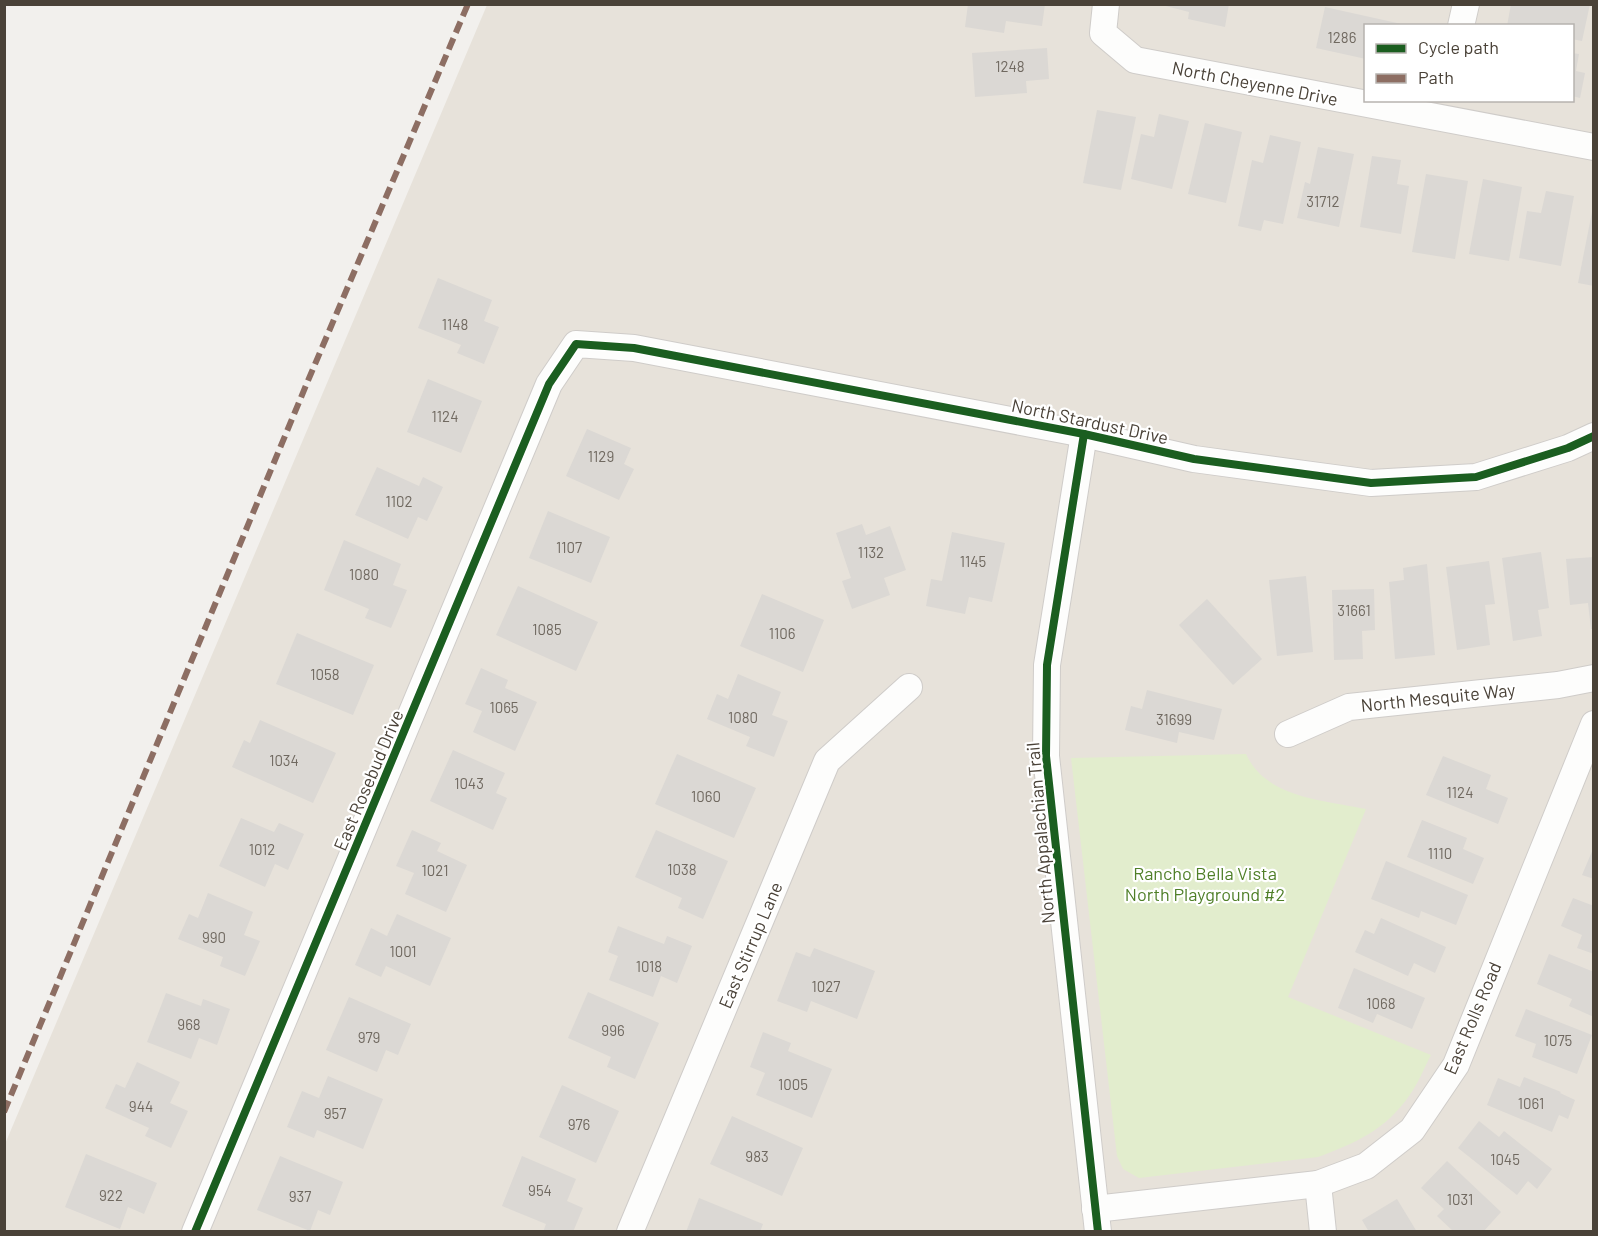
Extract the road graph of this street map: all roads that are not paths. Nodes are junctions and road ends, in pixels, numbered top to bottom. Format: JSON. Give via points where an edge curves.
{"nodes":[{"id":1,"x":1106,"y":4,"type":"edge"},
{"id":2,"x":1466,"y":4,"type":"edge"},
{"id":3,"x":1461,"y":24,"type":"edge"},
{"id":4,"x":1364,"y":96,"type":"edge"},
{"id":5,"x":1399,"y":102,"type":"edge"},
{"id":6,"x":1443,"y":109,"type":"edge"},
{"id":7,"x":1593,"y":147,"type":"edge"},
{"id":8,"x":576,"y":344,"type":"joint"},
{"id":9,"x":1084,"y":434,"type":"junction"},
{"id":10,"x":1593,"y":436,"type":"edge"},
{"id":11,"x":1593,"y":678,"type":"edge"},
{"id":12,"x":909,"y":687,"type":"dead end"},
{"id":13,"x":1593,"y":724,"type":"edge"},
{"id":14,"x":1288,"y":734,"type":"dead end"},
{"id":15,"x":1318,"y":1184,"type":"junction"},
{"id":16,"x":1096,"y":1220,"type":"edge"},
{"id":17,"x":195,"y":1232,"type":"edge"},
{"id":18,"x":630,"y":1232,"type":"edge"},
{"id":19,"x":1323,"y":1232,"type":"edge"}],
"edges":[{"from":1,"to":4,"type":"street","name":"North Cheyenne Drive","via":[[1103,33],[1135,60]]},
{"from":2,"to":3,"type":"street"},
{"from":5,"to":6,"type":"street","name":"North Cheyenne Drive"},
{"from":6,"to":7,"type":"street","name":"North Cheyenne Drive"},
{"from":8,"to":9,"type":"street","name":"North Stardust Drive","via":[[634,348]]},
{"from":8,"to":17,"type":"street","name":"East Rosebud Drive","via":[[549,384]]},
{"from":9,"to":10,"type":"street","name":"North Stardust Drive","via":[[1194,459],[1371,483],[1476,477],[1568,448]]},
{"from":9,"to":16,"type":"street","name":"North Appalachian Trail","via":[[1047,665],[1046,756]]},
{"from":11,"to":14,"type":"street","name":"North Mesquite Way","via":[[1349,707]]},
{"from":12,"to":18,"type":"street","name":"East Stirrup Lane","via":[[827,761]]},
{"from":13,"to":15,"type":"street","name":"East Rolls Road","via":[[1456,1065],[1412,1130],[1366,1166]]},
{"from":15,"to":16,"type":"street","name":"East Rolls Road"},
{"from":15,"to":19,"type":"street"}]}
